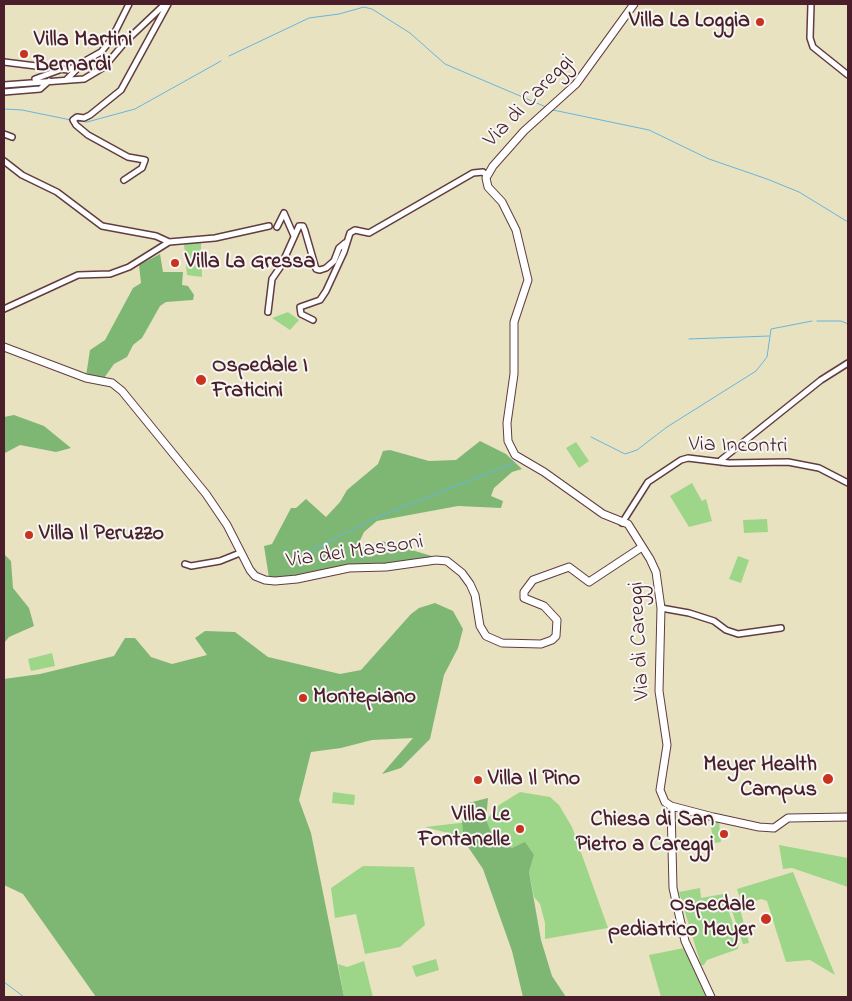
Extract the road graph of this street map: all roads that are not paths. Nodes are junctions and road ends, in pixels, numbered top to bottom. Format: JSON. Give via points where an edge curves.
{"nodes":[{"id":1,"x":130,"y":4,"type":"edge"},
{"id":2,"x":166,"y":4,"type":"edge"},
{"id":3,"x":634,"y":4,"type":"edge"},
{"id":4,"x":811,"y":4,"type":"edge"},
{"id":5,"x":85,"y":61,"type":"junction"},
{"id":6,"x":4,"y":62,"type":"edge"},
{"id":7,"x":62,"y":69,"type":"junction"},
{"id":8,"x":848,"y":75,"type":"edge"},
{"id":9,"x":35,"y":79,"type":"dead end"},
{"id":10,"x":66,"y":80,"type":"junction"},
{"id":11,"x":49,"y":81,"type":"junction"},
{"id":12,"x":4,"y":85,"type":"edge"},
{"id":13,"x":4,"y":92,"type":"edge"},
{"id":14,"x":4,"y":134,"type":"edge"},
{"id":15,"x":12,"y":137,"type":"dead end"},
{"id":16,"x":4,"y":161,"type":"edge"},
{"id":17,"x":487,"y":176,"type":"junction"},
{"id":18,"x":124,"y":180,"type":"dead end"},
{"id":19,"x":269,"y":226,"type":"dead end"},
{"id":20,"x":278,"y":227,"type":"dead end"},
{"id":21,"x":294,"y":237,"type":"junction"},
{"id":22,"x":169,"y":242,"type":"junction"},
{"id":23,"x":345,"y":243,"type":"junction"},
{"id":24,"x":4,"y":309,"type":"edge"},
{"id":25,"x":268,"y":312,"type":"dead end"},
{"id":26,"x":313,"y":320,"type":"dead end"},
{"id":27,"x":4,"y":347,"type":"edge"},
{"id":28,"x":848,"y":363,"type":"edge"},
{"id":29,"x":720,"y":462,"type":"junction"},
{"id":30,"x":848,"y":483,"type":"edge"},
{"id":31,"x":622,"y":522,"type":"junction"},
{"id":32,"x":642,"y":547,"type":"junction"},
{"id":33,"x":240,"y":553,"type":"junction"},
{"id":34,"x":185,"y":564,"type":"dead end"},
{"id":35,"x":661,"y":608,"type":"junction"},
{"id":36,"x":781,"y":628,"type":"dead end"},
{"id":37,"x":671,"y":806,"type":"junction"},
{"id":38,"x":848,"y":817,"type":"edge"},
{"id":39,"x":711,"y":997,"type":"edge"}],
"edges":[{"from":1,"to":5,"type":"street","via":[[111,40]]},
{"from":2,"to":10,"type":"street","via":[[126,41],[104,67],[84,78]]},
{"from":2,"to":18,"type":"street","via":[[122,90],[90,115],[73,120],[88,135],[128,157],[145,160],[146,164],[137,173]]},
{"from":3,"to":17,"type":"street","name":"Via di Careggi","via":[[576,84],[524,131]]},
{"from":4,"to":8,"type":"street","via":[[812,47]]},
{"from":5,"to":7,"type":"street","via":[[68,70]]},
{"from":5,"to":10,"type":"street"},
{"from":6,"to":7,"type":"street"},
{"from":7,"to":9,"type":"street"},
{"from":10,"to":11,"type":"street"},
{"from":11,"to":12,"type":"street"},
{"from":11,"to":13,"type":"street","via":[[40,89]]},
{"from":14,"to":15,"type":"street"},
{"from":16,"to":22,"type":"street","via":[[22,175],[57,192],[102,226],[156,236]]},
{"from":17,"to":23,"type":"street","name":"Via di Careggi","via":[[483,172],[473,173],[369,233],[355,230]]},
{"from":17,"to":31,"type":"street","name":"Via di Careggi","via":[[488,187],[502,202],[516,230],[528,280],[516,311],[513,331],[514,374],[507,428],[510,448],[515,455],[604,514]]},
{"from":19,"to":22,"type":"street","via":[[215,238]]},
{"from":20,"to":21,"type":"street","via":[[284,213]]},
{"from":21,"to":23,"type":"street","name":"Via di Careggi","via":[[296,229],[302,226],[314,255],[314,265],[320,270],[334,261],[339,248]]},
{"from":21,"to":25,"type":"street","via":[[272,280]]},
{"from":22,"to":24,"type":"street","via":[[129,268],[110,274],[78,275]]},
{"from":23,"to":26,"type":"street","via":[[344,252],[320,300],[300,307],[301,314]]},
{"from":27,"to":33,"type":"street","name":"Via dei Massoni","via":[[86,378],[112,383],[122,391],[206,494],[227,525]]},
{"from":28,"to":29,"type":"street","via":[[827,375]]},
{"from":29,"to":30,"type":"street","name":"Via Incontri","via":[[788,462],[819,468]]},
{"from":29,"to":31,"type":"street","name":"Via Incontri","via":[[681,460],[648,482]]},
{"from":31,"to":32,"type":"street","name":"Via di Careggi","via":[[628,524]]},
{"from":32,"to":33,"type":"street","name":"Via dei Massoni","via":[[589,582],[569,567],[533,580],[524,592],[524,598],[550,610],[557,620],[552,640],[541,644],[502,642],[486,636],[480,626],[470,584],[456,566],[447,561],[349,568],[275,582],[255,576]]},
{"from":32,"to":35,"type":"street","name":"Via di Careggi","via":[[656,572]]},
{"from":33,"to":34,"type":"street","via":[[220,561]]},
{"from":35,"to":36,"type":"street","via":[[714,621],[738,634]]},
{"from":35,"to":37,"type":"street","name":"Via di Careggi","via":[[659,691],[667,745],[660,791]]},
{"from":37,"to":38,"type":"street","via":[[774,828],[788,818]]},
{"from":37,"to":39,"type":"street","name":"Via di Careggi","via":[[673,888],[685,941]]}]}
